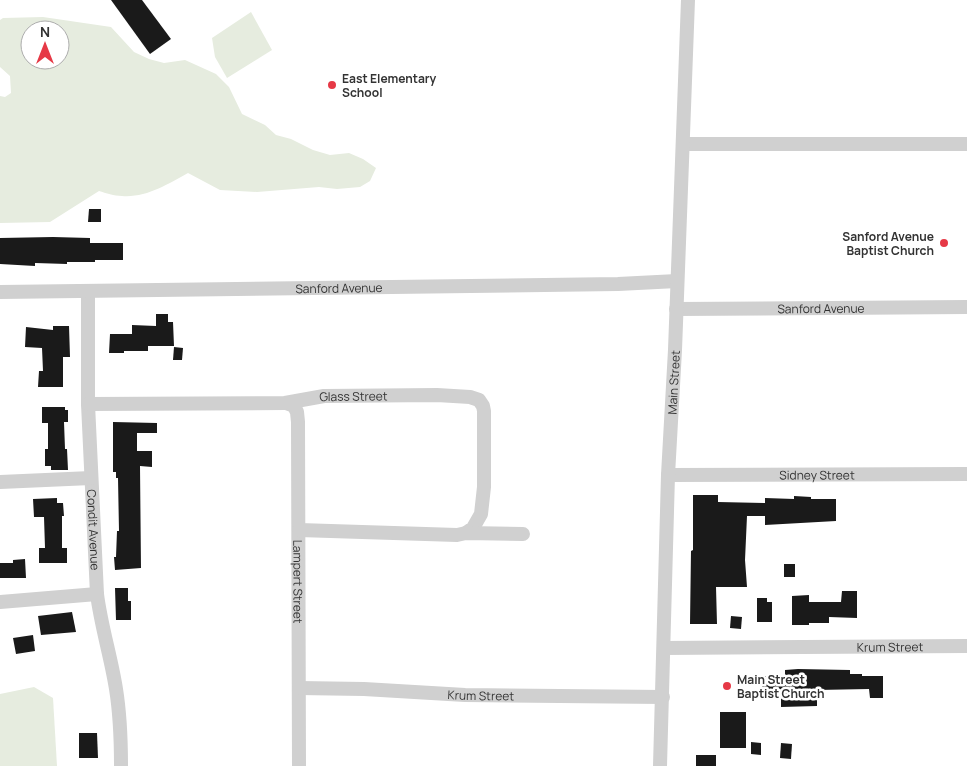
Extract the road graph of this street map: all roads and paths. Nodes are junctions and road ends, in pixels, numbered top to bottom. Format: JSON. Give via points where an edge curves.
{"nodes":[{"id":1,"x":688,"y":0,"type":"edge"},
{"id":2,"x":683,"y":144,"type":"junction"},
{"id":3,"x":967,"y":144,"type":"edge"},
{"id":4,"x":677,"y":281,"type":"junction"},
{"id":5,"x":88,"y":291,"type":"junction"},
{"id":6,"x":0,"y":292,"type":"edge"},
{"id":7,"x":967,"y":307,"type":"edge"},
{"id":8,"x":676,"y":309,"type":"junction"},
{"id":9,"x":286,"y":403,"type":"junction"},
{"id":10,"x":88,"y":404,"type":"junction"},
{"id":11,"x":967,"y":474,"type":"edge"},
{"id":12,"x":668,"y":475,"type":"junction"},
{"id":13,"x":91,"y":478,"type":"junction"},
{"id":14,"x":0,"y":482,"type":"edge"},
{"id":15,"x":299,"y":530,"type":"junction"},
{"id":16,"x":466,"y":532,"type":"junction"},
{"id":17,"x":523,"y":534,"type":"dead end"},
{"id":18,"x":97,"y":594,"type":"junction"},
{"id":19,"x":0,"y":602,"type":"edge"},
{"id":20,"x":967,"y":646,"type":"edge"},
{"id":21,"x":664,"y":648,"type":"junction"},
{"id":22,"x":299,"y":688,"type":"junction"},
{"id":23,"x":663,"y":698,"type":"junction"},
{"id":24,"x":121,"y":766,"type":"edge"},
{"id":25,"x":299,"y":766,"type":"edge"},
{"id":26,"x":660,"y":766,"type":"edge"}],
"edges":[{"from":1,"to":2,"type":"street","name":"Main Street"},
{"from":2,"to":3,"type":"street"},
{"from":2,"to":4,"type":"street","name":"Main Street"},
{"from":4,"to":5,"type":"street","name":"Sanford Avenue"},
{"from":4,"to":8,"type":"street","name":"Main Street"},
{"from":5,"to":6,"type":"street","name":"Sanford Avenue"},
{"from":5,"to":10,"type":"street","name":"Condit Avenue"},
{"from":7,"to":8,"type":"street","name":"Sanford Avenue"},
{"from":8,"to":12,"type":"street","name":"Main Street"},
{"from":9,"to":10,"type":"street","name":"Glass Street"},
{"from":9,"to":15,"type":"street","name":"Lampert Street","via":[[294,406],[297,412]]},
{"from":9,"to":16,"type":"street","name":"Glass Street","via":[[324,396],[382,395],[437,395],[479,400],[484,411],[484,487],[481,514]]},
{"from":10,"to":13,"type":"street","name":"Condit Avenue"},
{"from":11,"to":12,"type":"street","name":"Sidney Street"},
{"from":12,"to":21,"type":"street","name":"Main Street"},
{"from":13,"to":14,"type":"street"},
{"from":13,"to":18,"type":"street","name":"Condit Avenue"},
{"from":15,"to":16,"type":"street","via":[[457,535]]},
{"from":15,"to":22,"type":"street","name":"Lampert Street"},
{"from":16,"to":17,"type":"street"},
{"from":18,"to":19,"type":"street"},
{"from":18,"to":24,"type":"street","name":"Condit Avenue","via":[[116,687]]},
{"from":20,"to":21,"type":"street","name":"Krum Street"},
{"from":21,"to":23,"type":"street","name":"Main Street"},
{"from":22,"to":23,"type":"street","name":"Krum Street"},
{"from":22,"to":25,"type":"street","name":"Lampert Street"},
{"from":23,"to":26,"type":"street","name":"Main Street"}]}
